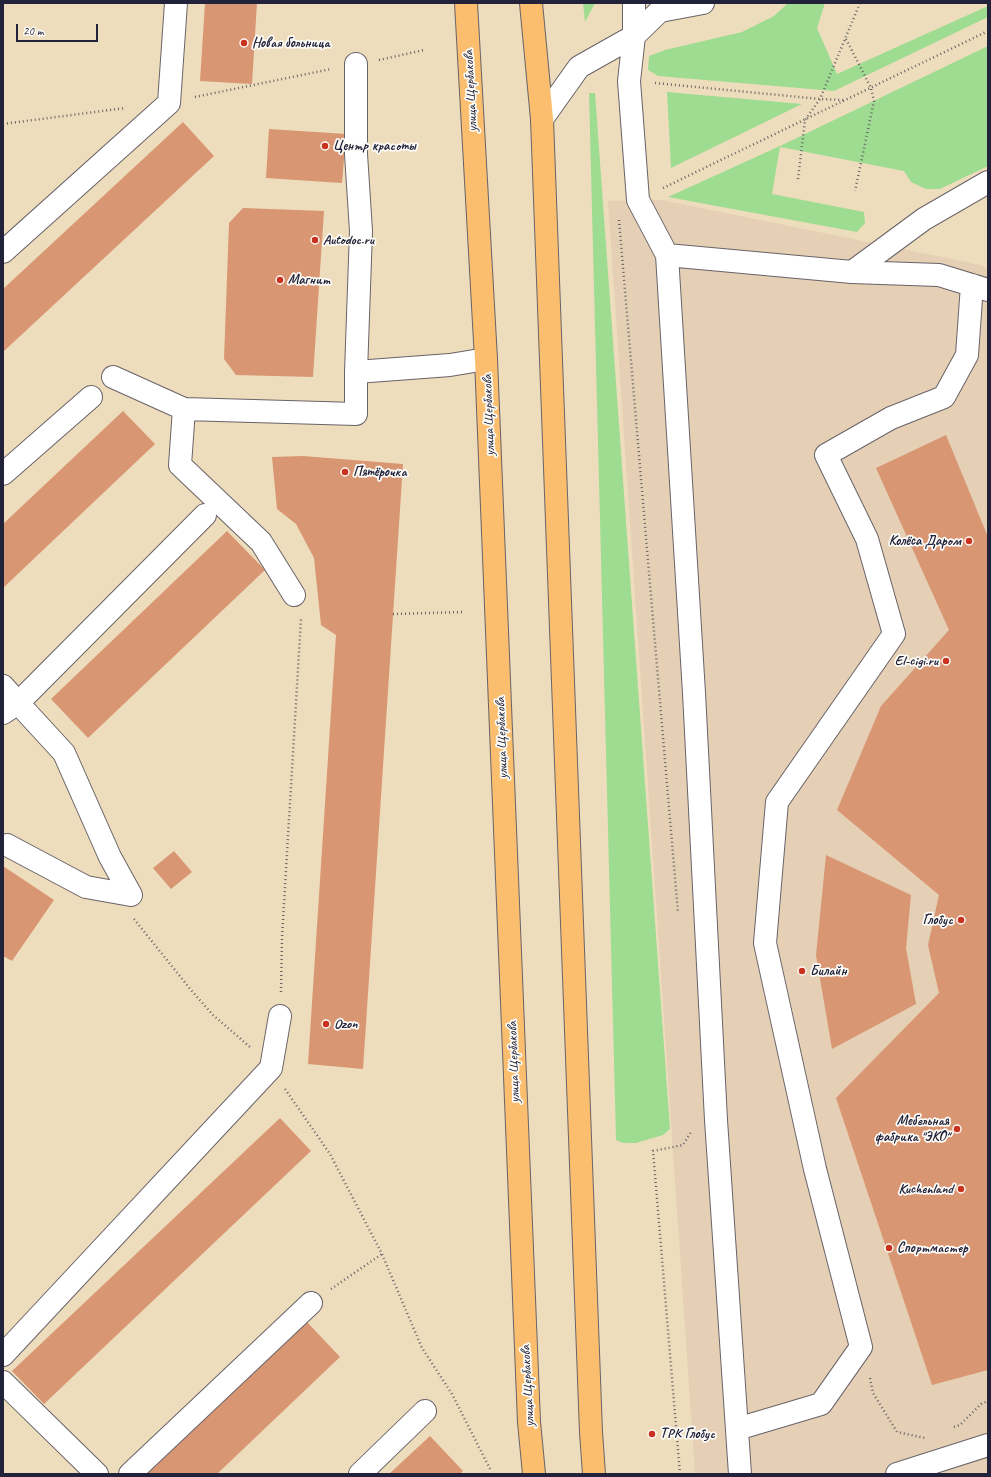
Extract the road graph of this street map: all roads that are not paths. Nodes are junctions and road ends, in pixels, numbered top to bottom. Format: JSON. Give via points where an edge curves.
{"nodes":[{"id":1,"x":176,"y":3,"type":"edge"},
{"id":2,"x":466,"y":3,"type":"edge"},
{"id":3,"x":531,"y":3,"type":"edge"},
{"id":4,"x":634,"y":3,"type":"edge"},
{"id":5,"x":703,"y":3,"type":"edge"},
{"id":6,"x":664,"y":7,"type":"edge"},
{"id":7,"x":634,"y":36,"type":"junction"},
{"id":8,"x":356,"y":64,"type":"road end"},
{"id":9,"x":542,"y":119,"type":"junction"},
{"id":10,"x":988,"y":183,"type":"edge"},
{"id":11,"x":3,"y":252,"type":"edge"},
{"id":12,"x":667,"y":255,"type":"junction"},
{"id":13,"x":852,"y":272,"type":"junction"},
{"id":14,"x":980,"y":288,"type":"edge"},
{"id":15,"x":486,"y":359,"type":"junction"},
{"id":16,"x":356,"y":372,"type":"junction"},
{"id":17,"x":113,"y":377,"type":"dead end"},
{"id":18,"x":91,"y":396,"type":"dead end"},
{"id":19,"x":184,"y":409,"type":"junction"},
{"id":20,"x":3,"y":474,"type":"edge"},
{"id":21,"x":205,"y":515,"type":"dead end"},
{"id":22,"x":294,"y":595,"type":"road end"},
{"id":23,"x":3,"y":686,"type":"edge"},
{"id":24,"x":11,"y":708,"type":"edge"},
{"id":25,"x":7,"y":845,"type":"dead end"},
{"id":26,"x":280,"y":1016,"type":"road end"},
{"id":27,"x":311,"y":1302,"type":"road end"},
{"id":28,"x":3,"y":1355,"type":"edge"},
{"id":29,"x":3,"y":1382,"type":"edge"},
{"id":30,"x":425,"y":1411,"type":"dead end"},
{"id":31,"x":737,"y":1429,"type":"junction"},
{"id":32,"x":988,"y":1445,"type":"edge"},
{"id":33,"x":97,"y":1474,"type":"edge"},
{"id":34,"x":130,"y":1474,"type":"edge"},
{"id":35,"x":360,"y":1474,"type":"edge"},
{"id":36,"x":534,"y":1474,"type":"edge"},
{"id":37,"x":594,"y":1474,"type":"edge"},
{"id":38,"x":740,"y":1474,"type":"edge"},
{"id":39,"x":897,"y":1474,"type":"edge"}],
"edges":[{"from":1,"to":11,"type":"lane","via":[[170,102]]},
{"from":2,"to":15,"type":"main road","name":"улица Щербакова"},
{"from":3,"to":9,"type":"main road"},
{"from":4,"to":7,"type":"lane"},
{"from":5,"to":6,"type":"lane"},
{"from":6,"to":7,"type":"lane"},
{"from":7,"to":9,"type":"lane","via":[[579,67]]},
{"from":7,"to":12,"type":"lane","via":[[628,81],[638,200]]},
{"from":8,"to":16,"type":"lane","via":[[356,154],[361,230]]},
{"from":9,"to":37,"type":"main road"},
{"from":10,"to":13,"type":"lane","via":[[924,219]]},
{"from":12,"to":13,"type":"lane"},
{"from":12,"to":31,"type":"lane","via":[[716,1112]]},
{"from":13,"to":14,"type":"lane","via":[[939,275]]},
{"from":14,"to":31,"type":"lane","via":[[967,355],[944,397],[891,418],[826,455],[867,539],[894,634],[777,802],[765,943],[815,1169],[861,1347],[821,1404]]},
{"from":15,"to":16,"type":"lane","via":[[450,365]]},
{"from":15,"to":36,"type":"main road","name":"улица Щербакова","via":[[528,1406]]},
{"from":16,"to":19,"type":"lane","via":[[356,414]]},
{"from":17,"to":19,"type":"lane"},
{"from":18,"to":20,"type":"lane"},
{"from":19,"to":22,"type":"lane","via":[[180,465],[261,542]]},
{"from":21,"to":24,"type":"lane"},
{"from":23,"to":24,"type":"lane"},
{"from":24,"to":25,"type":"lane","via":[[64,753],[110,857],[131,895],[86,887]]},
{"from":26,"to":28,"type":"lane","via":[[271,1068]]},
{"from":27,"to":34,"type":"lane"},
{"from":29,"to":33,"type":"lane"},
{"from":30,"to":35,"type":"lane"},
{"from":31,"to":38,"type":"lane"},
{"from":32,"to":39,"type":"lane"}]}
